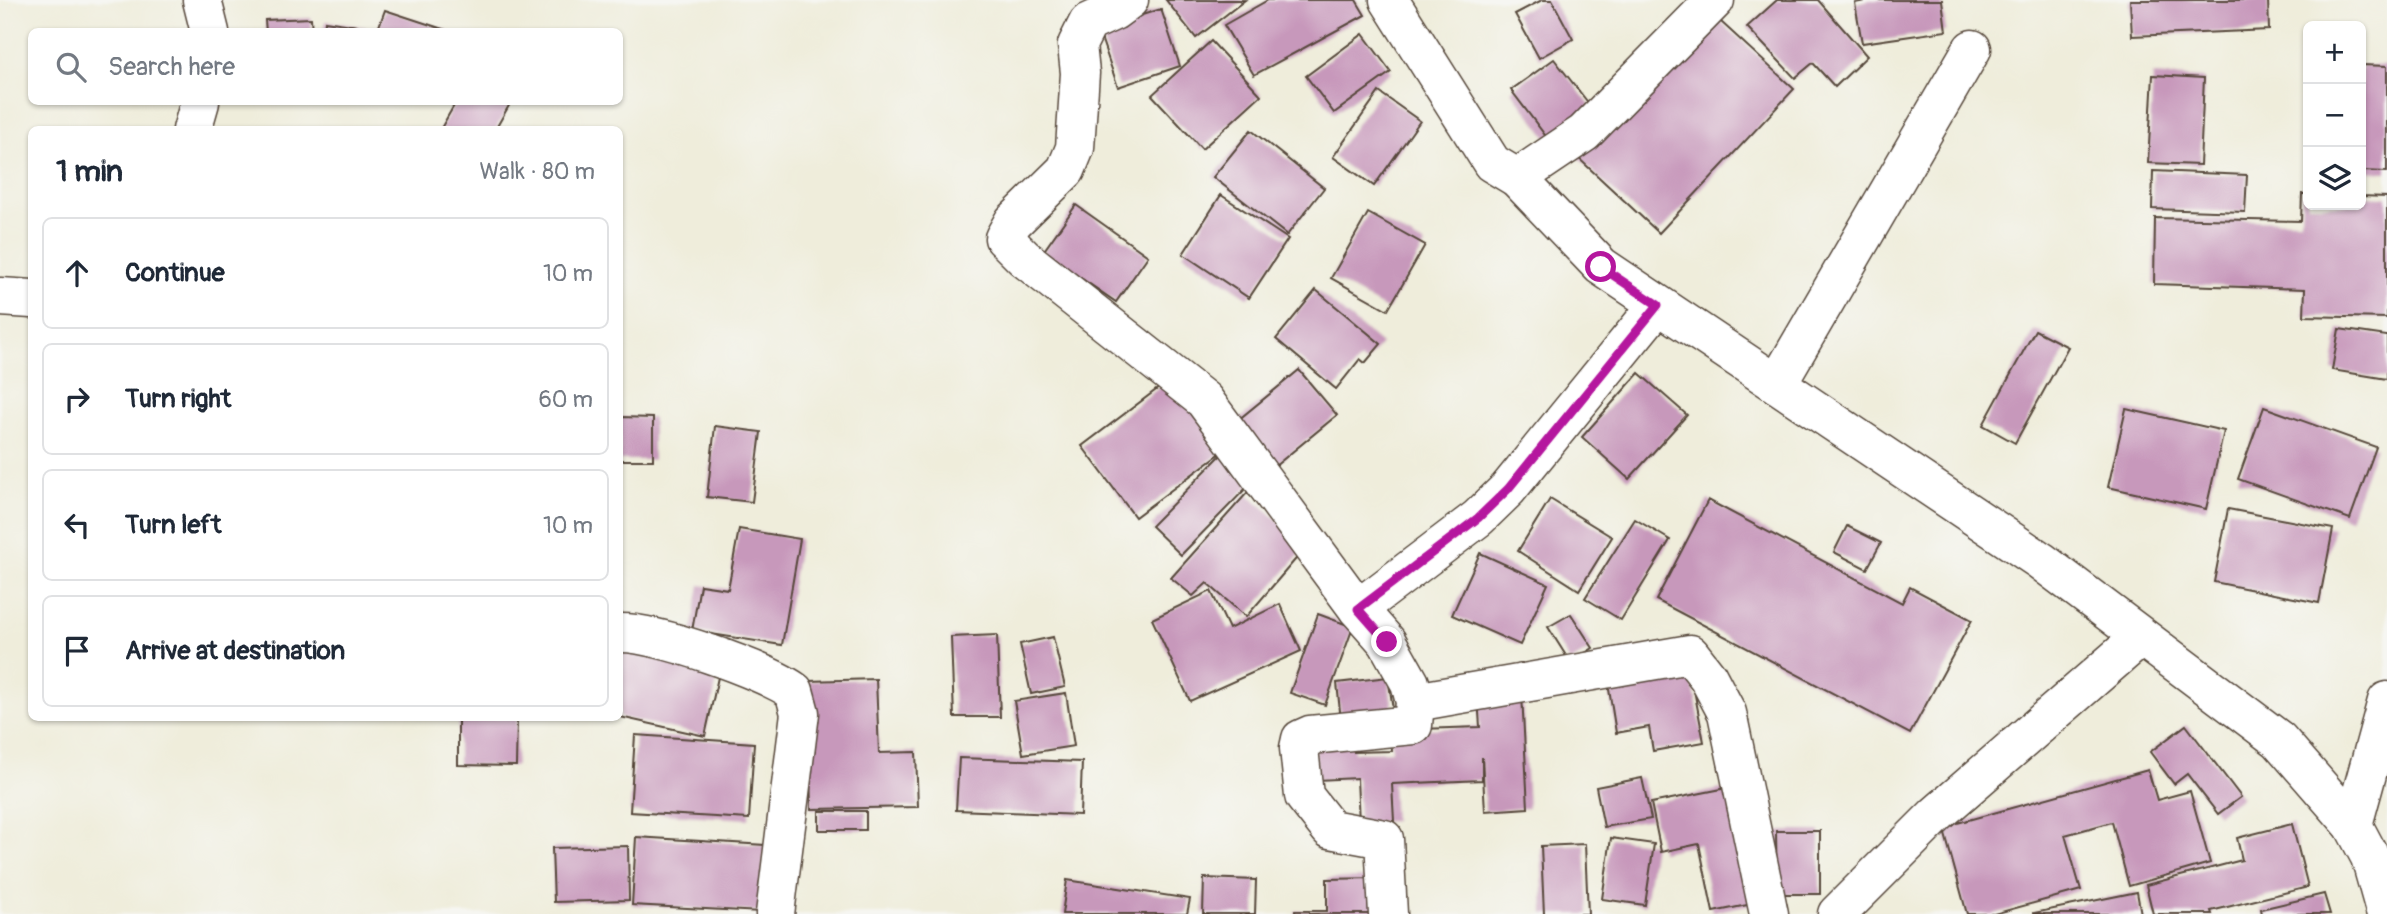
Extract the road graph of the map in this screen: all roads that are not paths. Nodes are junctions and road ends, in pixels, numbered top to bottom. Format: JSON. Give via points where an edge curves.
{"nodes":[{"id":1,"x":202,"y":0,"type":"edge"},
{"id":2,"x":1129,"y":0,"type":"edge"},
{"id":3,"x":1389,"y":0,"type":"edge"},
{"id":4,"x":1715,"y":0,"type":"edge"},
{"id":5,"x":209,"y":28,"type":"edge"},
{"id":6,"x":1972,"y":49,"type":"dead end"},
{"id":7,"x":199,"y":105,"type":"edge"},
{"id":8,"x":193,"y":126,"type":"edge"},
{"id":9,"x":1517,"y":178,"type":"junction"},
{"id":10,"x":0,"y":297,"type":"edge"},
{"id":11,"x":28,"y":299,"type":"edge"},
{"id":12,"x":1658,"y":305,"type":"junction"},
{"id":13,"x":1777,"y":384,"type":"junction"},
{"id":14,"x":1358,"y":609,"type":"junction"},
{"id":15,"x":623,"y":634,"type":"edge"},
{"id":16,"x":2141,"y":637,"type":"junction"},
{"id":17,"x":2387,"y":701,"type":"edge"},
{"id":18,"x":1415,"y":702,"type":"junction"},
{"id":19,"x":2353,"y":825,"type":"junction"},
{"id":20,"x":775,"y":914,"type":"edge"},
{"id":21,"x":1388,"y":914,"type":"edge"},
{"id":22,"x":1769,"y":914,"type":"edge"},
{"id":23,"x":1837,"y":914,"type":"edge"},
{"id":24,"x":2386,"y":914,"type":"edge"}],
"edges":[{"from":1,"to":5,"type":"street"},
{"from":2,"to":14,"type":"street","via":[[1088,23],[1077,45],[1080,72],[1075,148],[1066,170],[1013,222],[1004,238],[1204,400]]},
{"from":3,"to":9,"type":"street","via":[[1492,163]]},
{"from":4,"to":9,"type":"street","via":[[1584,133]]},
{"from":6,"to":13,"type":"street"},
{"from":7,"to":8,"type":"street"},
{"from":9,"to":12,"type":"street","via":[[1601,267]]},
{"from":10,"to":11,"type":"street"},
{"from":12,"to":13,"type":"street"},
{"from":12,"to":14,"type":"street","via":[[1508,489],[1478,518]]},
{"from":13,"to":16,"type":"street","via":[[2041,561]]},
{"from":14,"to":18,"type":"street","via":[[1387,642]]},
{"from":15,"to":20,"type":"street","via":[[675,643],[779,680],[794,691],[800,713]]},
{"from":16,"to":19,"type":"street","via":[[2279,740]]},
{"from":16,"to":23,"type":"street","via":[[1937,814]]},
{"from":17,"to":19,"type":"street"},
{"from":18,"to":21,"type":"street","via":[[1413,725],[1310,735],[1301,739],[1299,748],[1304,796],[1330,829],[1384,839]]},
{"from":18,"to":22,"type":"street","via":[[1690,654],[1727,713]]},
{"from":19,"to":24,"type":"street","via":[[2370,857]]}]}
